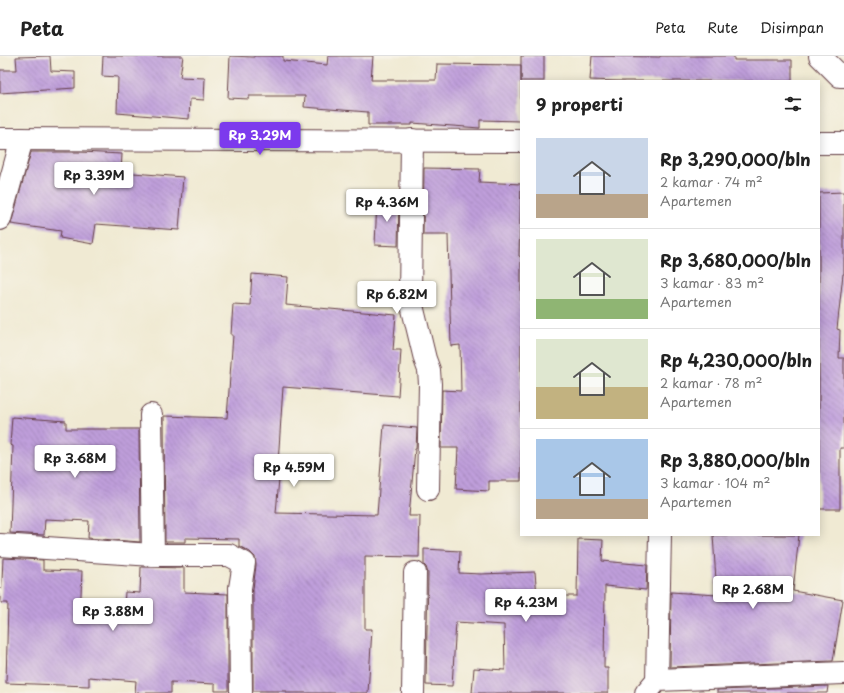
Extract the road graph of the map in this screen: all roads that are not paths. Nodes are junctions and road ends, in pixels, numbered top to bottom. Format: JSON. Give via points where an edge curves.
{"nodes":[{"id":1,"x":820,"y":56,"type":"edge"},
{"id":2,"x":844,"y":76,"type":"edge"},
{"id":3,"x":0,"y":139,"type":"edge"},
{"id":4,"x":22,"y":139,"type":"junction"},
{"id":5,"x":412,"y":140,"type":"junction"},
{"id":6,"x":520,"y":141,"type":"edge"},
{"id":7,"x":820,"y":142,"type":"edge"},
{"id":8,"x":844,"y":143,"type":"edge"},
{"id":9,"x":0,"y":219,"type":"edge"},
{"id":10,"x":151,"y":414,"type":"dead end"},
{"id":11,"x":428,"y":489,"type":"dead end"},
{"id":12,"x":660,"y":536,"type":"edge"},
{"id":13,"x":0,"y":545,"type":"edge"},
{"id":14,"x":152,"y":555,"type":"junction"},
{"id":15,"x":415,"y":574,"type":"dead end"},
{"id":16,"x":844,"y":673,"type":"edge"},
{"id":17,"x":651,"y":687,"type":"edge"},
{"id":18,"x":241,"y":693,"type":"edge"},
{"id":19,"x":413,"y":693,"type":"edge"}],
"edges":[{"from":1,"to":2,"type":"street","via":[[840,76]]},
{"from":3,"to":4,"type":"street"},
{"from":4,"to":5,"type":"street"},
{"from":4,"to":9,"type":"street"},
{"from":5,"to":6,"type":"street"},
{"from":5,"to":11,"type":"street","via":[[410,297],[429,370]]},
{"from":7,"to":8,"type":"street"},
{"from":10,"to":14,"type":"street"},
{"from":12,"to":17,"type":"street"},
{"from":13,"to":14,"type":"street"},
{"from":14,"to":18,"type":"street","via":[[229,555],[244,563],[240,588]]},
{"from":15,"to":19,"type":"street"},
{"from":16,"to":17,"type":"street"}]}
